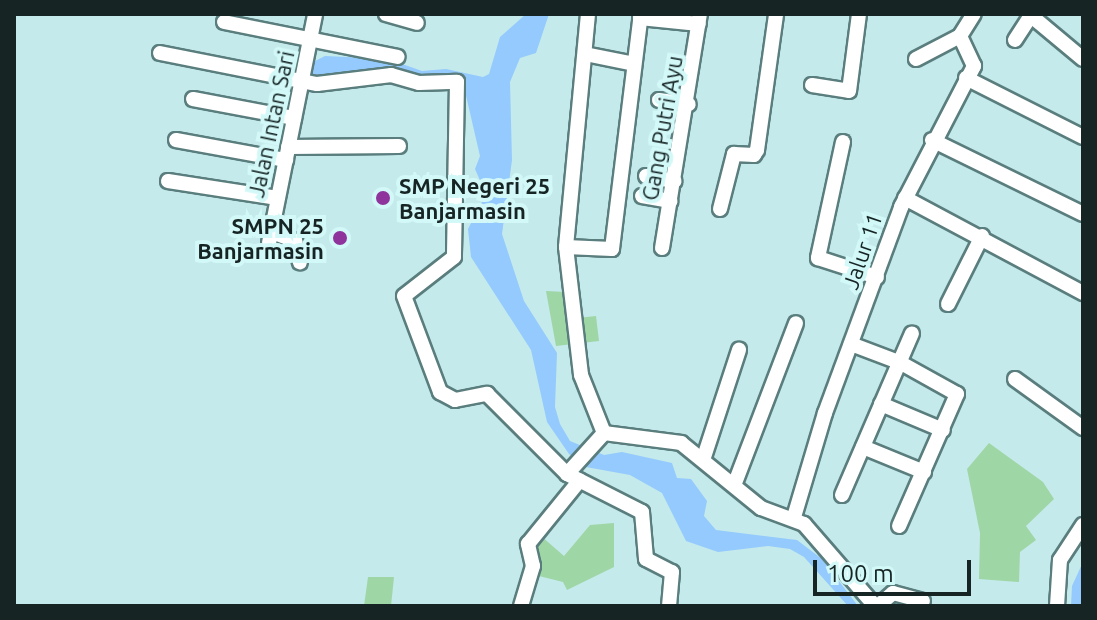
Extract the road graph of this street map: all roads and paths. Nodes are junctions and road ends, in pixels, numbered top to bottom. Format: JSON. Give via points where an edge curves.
{"nodes":[{"id":1,"x":315,"y":14,"type":"edge"},
{"id":2,"x":386,"y":14,"type":"edge"},
{"id":3,"x":588,"y":14,"type":"edge"},
{"id":4,"x":776,"y":14,"type":"edge"},
{"id":5,"x":859,"y":14,"type":"edge"},
{"id":6,"x":974,"y":14,"type":"edge"},
{"id":7,"x":1030,"y":15,"type":"edge"},
{"id":8,"x":641,"y":16,"type":"edge"},
{"id":9,"x":700,"y":19,"type":"edge"},
{"id":10,"x":224,"y":22,"type":"dead end"},
{"id":11,"x":417,"y":23,"type":"dead end"},
{"id":12,"x":960,"y":36,"type":"junction"},
{"id":13,"x":310,"y":39,"type":"junction"},
{"id":14,"x":1015,"y":40,"type":"dead end"},
{"id":15,"x":160,"y":53,"type":"dead end"},
{"id":16,"x":585,"y":54,"type":"junction"},
{"id":17,"x":397,"y":57,"type":"dead end"},
{"id":18,"x":916,"y":59,"type":"dead end"},
{"id":19,"x":1083,"y":59,"type":"edge"},
{"id":20,"x":634,"y":64,"type":"junction"},
{"id":21,"x":966,"y":78,"type":"junction"},
{"id":22,"x":302,"y":79,"type":"junction"},
{"id":23,"x":812,"y":85,"type":"dead end"},
{"id":24,"x":193,"y":99,"type":"dead end"},
{"id":25,"x":659,"y":100,"type":"dead end"},
{"id":26,"x":689,"y":104,"type":"junction"},
{"id":27,"x":294,"y":118,"type":"junction"},
{"id":28,"x":1083,"y":137,"type":"edge"},
{"id":29,"x":176,"y":140,"type":"dead end"},
{"id":30,"x":932,"y":140,"type":"junction"},
{"id":31,"x":843,"y":142,"type":"dead end"},
{"id":32,"x":399,"y":146,"type":"dead end"},
{"id":33,"x":287,"y":153,"type":"junction"},
{"id":34,"x":646,"y":176,"type":"dead end"},
{"id":35,"x":168,"y":181,"type":"dead end"},
{"id":36,"x":675,"y":181,"type":"junction"},
{"id":37,"x":642,"y":196,"type":"dead end"},
{"id":38,"x":278,"y":198,"type":"junction"},
{"id":39,"x":905,"y":198,"type":"junction"},
{"id":40,"x":671,"y":201,"type":"junction"},
{"id":41,"x":720,"y":209,"type":"dead end"},
{"id":42,"x":1083,"y":214,"type":"edge"},
{"id":43,"x":982,"y":236,"type":"junction"},
{"id":44,"x":566,"y":247,"type":"junction"},
{"id":45,"x":662,"y":248,"type":"dead end"},
{"id":46,"x":300,"y":262,"type":"dead end"},
{"id":47,"x":877,"y":277,"type":"junction"},
{"id":48,"x":1083,"y":293,"type":"edge"},
{"id":49,"x":948,"y":304,"type":"dead end"},
{"id":50,"x":796,"y":323,"type":"dead end"},
{"id":51,"x":912,"y":333,"type":"dead end"},
{"id":52,"x":851,"y":344,"type":"junction"},
{"id":53,"x":739,"y":350,"type":"dead end"},
{"id":54,"x":901,"y":363,"type":"junction"},
{"id":55,"x":1015,"y":379,"type":"dead end"},
{"id":56,"x":881,"y":404,"type":"junction"},
{"id":57,"x":1083,"y":428,"type":"edge"},
{"id":58,"x":943,"y":430,"type":"junction"},
{"id":59,"x":598,"y":438,"type":"junction"},
{"id":60,"x":863,"y":447,"type":"junction"},
{"id":61,"x":704,"y":457,"type":"junction"},
{"id":62,"x":924,"y":472,"type":"junction"},
{"id":63,"x":572,"y":475,"type":"junction"},
{"id":64,"x":735,"y":483,"type":"junction"},
{"id":65,"x":842,"y":495,"type":"dead end"},
{"id":66,"x":794,"y":517,"type":"junction"},
{"id":67,"x":1083,"y":525,"type":"edge"},
{"id":68,"x":899,"y":526,"type":"dead end"},
{"id":69,"x":923,"y":601,"type":"dead end"},
{"id":70,"x":521,"y":606,"type":"edge"},
{"id":71,"x":669,"y":606,"type":"edge"},
{"id":72,"x":877,"y":606,"type":"edge"},
{"id":73,"x":1057,"y":606,"type":"edge"}],
"edges":[{"from":1,"to":13,"type":"street","name":"Jalan Intan Sari"},
{"from":2,"to":11,"type":"street"},
{"from":3,"to":16,"type":"street"},
{"from":4,"to":41,"type":"street","via":[[758,145],[752,155],[734,154]]},
{"from":5,"to":23,"type":"street","via":[[849,91]]},
{"from":6,"to":12,"type":"street"},
{"from":7,"to":14,"type":"street"},
{"from":7,"to":19,"type":"street"},
{"from":8,"to":9,"type":"street"},
{"from":8,"to":20,"type":"street"},
{"from":9,"to":26,"type":"street","name":"Gang Putri Ayu"},
{"from":10,"to":13,"type":"street"},
{"from":12,"to":18,"type":"street"},
{"from":12,"to":21,"type":"street","via":[[974,61]]},
{"from":13,"to":17,"type":"street"},
{"from":13,"to":22,"type":"street","name":"Jalan Intan Sari"},
{"from":15,"to":22,"type":"street"},
{"from":16,"to":20,"type":"street"},
{"from":16,"to":44,"type":"street"},
{"from":20,"to":44,"type":"street","via":[[612,249]]},
{"from":21,"to":28,"type":"street"},
{"from":21,"to":30,"type":"street","name":"Jalur 11"},
{"from":22,"to":27,"type":"street","name":"Jalan Intan Sari"},
{"from":22,"to":63,"type":"street","via":[[317,84],[391,75],[419,83],[457,82],[454,257],[407,290],[404,299],[445,398],[487,394]]},
{"from":24,"to":27,"type":"street"},
{"from":25,"to":26,"type":"street"},
{"from":26,"to":36,"type":"street","name":"Gang Putri Ayu"},
{"from":27,"to":33,"type":"street","name":"Jalan Intan Sari"},
{"from":29,"to":33,"type":"street"},
{"from":30,"to":39,"type":"street","name":"Jalur 11"},
{"from":30,"to":42,"type":"street"},
{"from":31,"to":47,"type":"street","via":[[818,258]]},
{"from":32,"to":33,"type":"street"},
{"from":33,"to":38,"type":"street","name":"Jalan Intan Sari"},
{"from":34,"to":36,"type":"street"},
{"from":35,"to":38,"type":"street"},
{"from":36,"to":40,"type":"street","name":"Gang Putri Ayu"},
{"from":37,"to":40,"type":"street"},
{"from":38,"to":46,"type":"street","name":"Jalan Intan Sari","via":[[270,238],[295,241]]},
{"from":39,"to":43,"type":"street"},
{"from":39,"to":47,"type":"street","name":"Jalur 11"},
{"from":40,"to":45,"type":"street","name":"Gang Putri Ayu"},
{"from":43,"to":48,"type":"street"},
{"from":43,"to":49,"type":"street"},
{"from":44,"to":59,"type":"street","via":[[581,375]]},
{"from":47,"to":52,"type":"street","name":"Jalur 11"},
{"from":50,"to":64,"type":"street"},
{"from":51,"to":54,"type":"street"},
{"from":52,"to":54,"type":"street"},
{"from":52,"to":66,"type":"street","name":"Jalur 11"},
{"from":53,"to":61,"type":"street"},
{"from":54,"to":56,"type":"street"},
{"from":54,"to":58,"type":"street","via":[[956,390]]},
{"from":55,"to":57,"type":"street"},
{"from":56,"to":58,"type":"street"},
{"from":56,"to":60,"type":"street"},
{"from":58,"to":62,"type":"street"},
{"from":59,"to":61,"type":"street","via":[[668,438]]},
{"from":59,"to":63,"type":"street"},
{"from":60,"to":62,"type":"street"},
{"from":60,"to":65,"type":"street"},
{"from":61,"to":64,"type":"street"},
{"from":62,"to":68,"type":"street"},
{"from":63,"to":70,"type":"street","via":[[528,544],[533,566]]},
{"from":63,"to":71,"type":"street","via":[[644,514],[645,557],[673,573]]},
{"from":64,"to":66,"type":"street","via":[[761,508]]},
{"from":66,"to":72,"type":"street"},
{"from":67,"to":73,"type":"street","via":[[1060,560]]},
{"from":69,"to":72,"type":"street","via":[[893,593]]}]}
